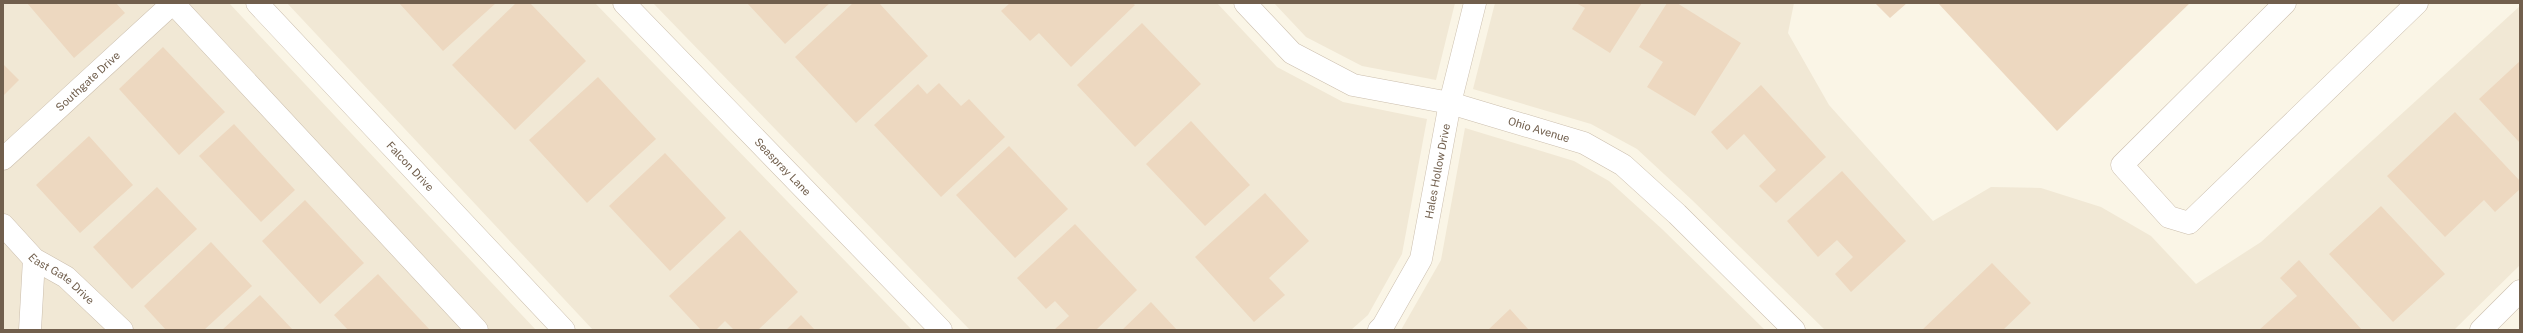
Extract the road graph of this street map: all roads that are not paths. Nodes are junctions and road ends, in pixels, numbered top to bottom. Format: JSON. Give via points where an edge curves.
{"nodes":[{"id":1,"x":173,"y":3,"type":"edge"},
{"id":2,"x":257,"y":3,"type":"edge"},
{"id":3,"x":624,"y":3,"type":"edge"},
{"id":4,"x":1245,"y":3,"type":"edge"},
{"id":5,"x":1475,"y":3,"type":"edge"},
{"id":6,"x":2285,"y":3,"type":"edge"},
{"id":7,"x":2417,"y":3,"type":"edge"},
{"id":8,"x":1450,"y":103,"type":"junction"},
{"id":9,"x":3,"y":159,"type":"edge"},
{"id":10,"x":3,"y":225,"type":"edge"},
{"id":11,"x":34,"y":259,"type":"junction"},
{"id":12,"x":2520,"y":291,"type":"edge"},
{"id":13,"x":30,"y":330,"type":"edge"},
{"id":14,"x":122,"y":330,"type":"edge"},
{"id":15,"x":477,"y":330,"type":"edge"},
{"id":16,"x":564,"y":330,"type":"edge"},
{"id":17,"x":941,"y":330,"type":"edge"},
{"id":18,"x":1379,"y":330,"type":"edge"},
{"id":19,"x":1794,"y":330,"type":"edge"},
{"id":20,"x":2481,"y":330,"type":"edge"}],
"edges":[{"from":1,"to":9,"type":"street","name":"Southgate Drive"},
{"from":1,"to":15,"type":"street"},
{"from":2,"to":16,"type":"street","name":"Falcon Drive"},
{"from":3,"to":17,"type":"street","name":"Seaspray Lane"},
{"from":4,"to":8,"type":"street","name":"Ohio Avenue","via":[[1292,53],[1353,84]]},
{"from":5,"to":8,"type":"street","name":"Hales Hollow Drive"},
{"from":6,"to":7,"type":"street","via":[[2122,165],[2169,217],[2189,223]]},
{"from":8,"to":18,"type":"street","name":"Hales Hollow Drive","via":[[1421,259]]},
{"from":8,"to":19,"type":"street","name":"Ohio Avenue","via":[[1584,143],[1622,165],[1677,214]]},
{"from":10,"to":11,"type":"street","name":"East Gate Drive"},
{"from":11,"to":13,"type":"street"},
{"from":11,"to":14,"type":"street","name":"East Gate Drive","via":[[66,277]]},
{"from":12,"to":20,"type":"street"}]}
